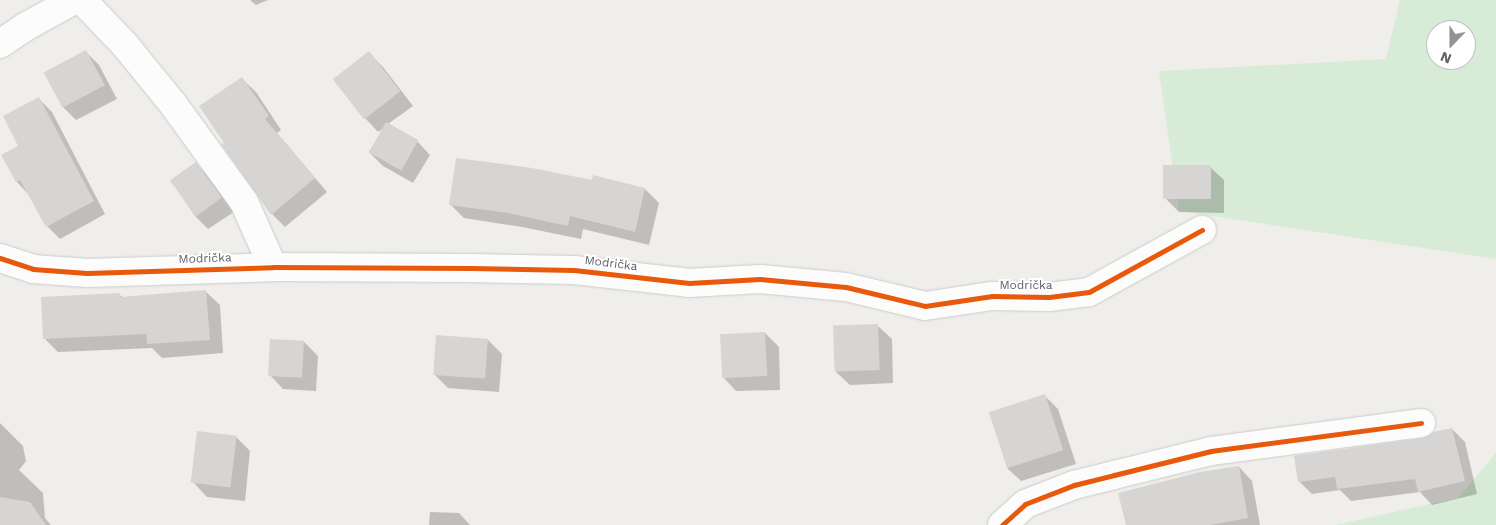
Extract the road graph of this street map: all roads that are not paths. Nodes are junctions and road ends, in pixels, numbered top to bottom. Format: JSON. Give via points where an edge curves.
{"nodes":[{"id":1,"x":74,"y":0,"type":"edge"},
{"id":2,"x":82,"y":0,"type":"edge"},
{"id":3,"x":0,"y":44,"type":"edge"},
{"id":4,"x":1202,"y":230,"type":"dead end"},
{"id":5,"x":0,"y":258,"type":"edge"},
{"id":6,"x":273,"y":267,"type":"junction"},
{"id":7,"x":1420,"y":423,"type":"dead end"},
{"id":8,"x":1002,"y":525,"type":"edge"}],
"edges":[{"from":1,"to":3,"type":"street"},
{"from":2,"to":6,"type":"street","via":[[125,45],[173,104],[239,195]]},
{"from":4,"to":6,"type":"street","name":"Modrička","via":[[1089,292],[1049,298],[992,296],[925,306],[846,287],[760,279],[689,283],[574,270]]},
{"from":5,"to":6,"type":"street","name":"Modrička","via":[[52,272]]},
{"from":7,"to":8,"type":"street","via":[[1211,451],[1074,485],[1025,504]]}]}
